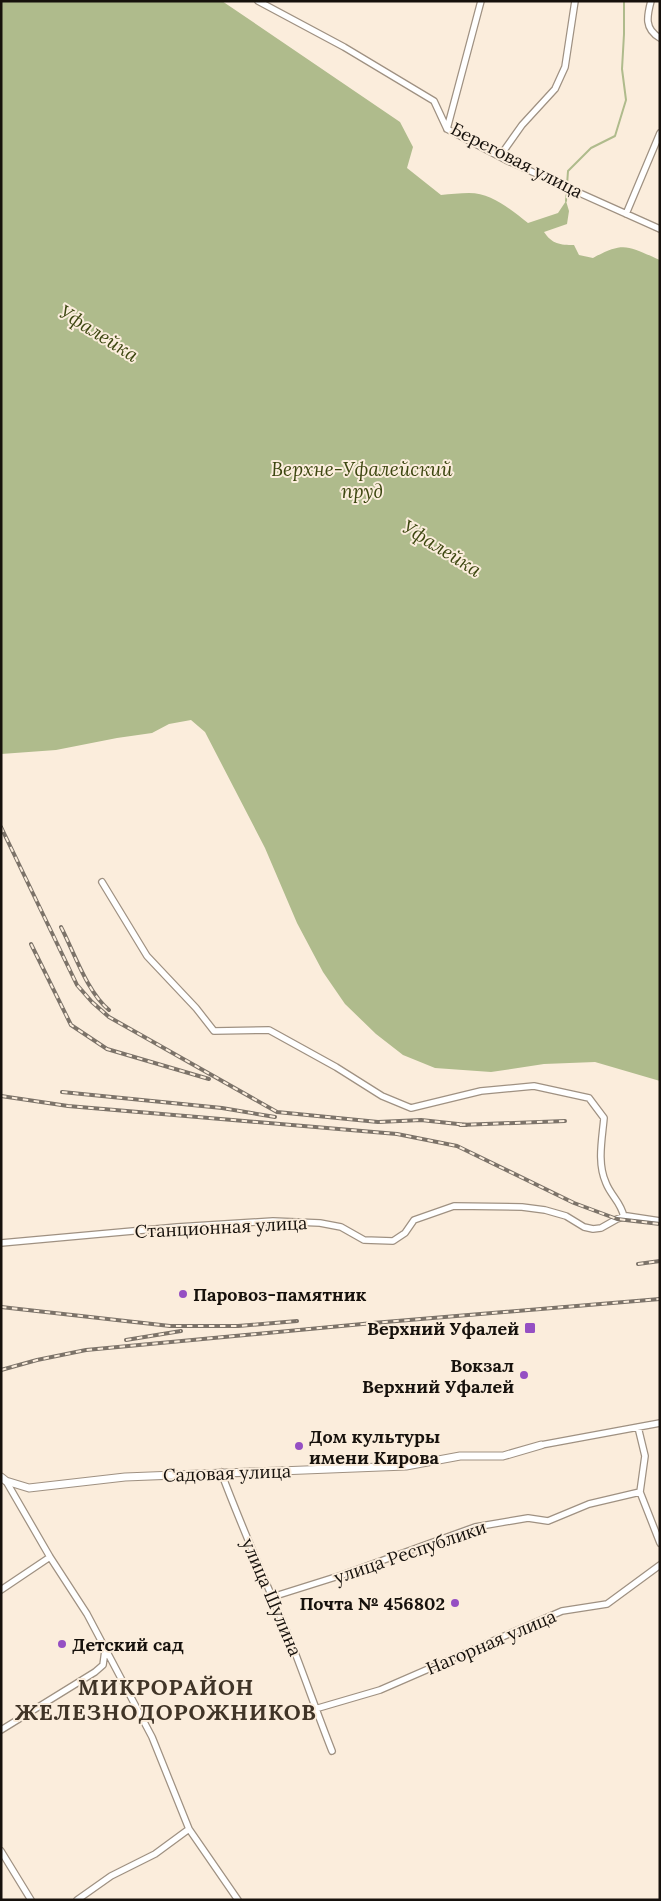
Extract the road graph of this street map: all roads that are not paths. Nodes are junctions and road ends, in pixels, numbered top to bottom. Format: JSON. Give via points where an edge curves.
{"nodes":[{"id":1,"x":258,"y":1,"type":"edge"},
{"id":2,"x":482,"y":1,"type":"edge"},
{"id":3,"x":575,"y":1,"type":"edge"},
{"id":4,"x":650,"y":1,"type":"edge"},
{"id":5,"x":660,"y":38,"type":"edge"},
{"id":6,"x":447,"y":129,"type":"junction"},
{"id":7,"x":660,"y":132,"type":"edge"},
{"id":8,"x":500,"y":156,"type":"junction"},
{"id":9,"x":626,"y":214,"type":"junction"},
{"id":10,"x":660,"y":229,"type":"edge"},
{"id":11,"x":102,"y":882,"type":"dead end"},
{"id":12,"x":624,"y":1217,"type":"junction"},
{"id":13,"x":660,"y":1220,"type":"edge"},
{"id":14,"x":1,"y":1243,"type":"edge"},
{"id":15,"x":658,"y":1424,"type":"edge"},
{"id":16,"x":638,"y":1427,"type":"junction"},
{"id":17,"x":541,"y":1445,"type":"joint"},
{"id":18,"x":222,"y":1472,"type":"junction"},
{"id":19,"x":4,"y":1479,"type":"edge"},
{"id":20,"x":640,"y":1492,"type":"junction"},
{"id":21,"x":660,"y":1543,"type":"edge"},
{"id":22,"x":50,"y":1557,"type":"junction"},
{"id":23,"x":660,"y":1565,"type":"edge"},
{"id":24,"x":1,"y":1590,"type":"edge"},
{"id":25,"x":272,"y":1597,"type":"junction"},
{"id":26,"x":105,"y":1650,"type":"junction"},
{"id":27,"x":315,"y":1709,"type":"junction"},
{"id":28,"x":1,"y":1730,"type":"edge"},
{"id":29,"x":332,"y":1751,"type":"dead end"},
{"id":30,"x":189,"y":1829,"type":"junction"},
{"id":31,"x":1,"y":1851,"type":"edge"},
{"id":32,"x":31,"y":1900,"type":"edge"},
{"id":33,"x":77,"y":1900,"type":"edge"},
{"id":34,"x":238,"y":1900,"type":"edge"}],
"edges":[{"from":1,"to":6,"type":"street","name":"Береговая улица","via":[[434,101]]},
{"from":2,"to":6,"type":"street"},
{"from":3,"to":8,"type":"street","via":[[565,67],[555,89],[522,125]]},
{"from":4,"to":5,"type":"street","via":[[646,21],[653,35]]},
{"from":6,"to":8,"type":"street","name":"Береговая улица"},
{"from":7,"to":9,"type":"street"},
{"from":8,"to":9,"type":"street","name":"Береговая улица"},
{"from":9,"to":10,"type":"street","name":"Береговая улица"},
{"from":11,"to":12,"type":"street","via":[[147,956],[214,1031],[269,1030],[382,1096],[411,1108],[481,1091],[534,1086],[589,1098],[604,1118],[600,1157],[606,1184],[622,1207]]},
{"from":12,"to":13,"type":"street"},
{"from":12,"to":14,"type":"street","name":"Станционная улица","via":[[602,1228],[593,1228],[545,1210],[454,1206],[414,1220],[405,1233],[392,1241],[364,1240],[320,1222],[273,1221]]},
{"from":15,"to":16,"type":"street","name":"Садовая улица"},
{"from":16,"to":17,"type":"street","name":"Садовая улица"},
{"from":16,"to":20,"type":"street","via":[[645,1456]]},
{"from":17,"to":18,"type":"street","name":"Садовая улица","via":[[503,1456],[460,1456],[406,1466]]},
{"from":18,"to":19,"type":"street","name":"Садовая улица","via":[[125,1477],[29,1488]]},
{"from":18,"to":25,"type":"street","name":"улица Шулина"},
{"from":19,"to":22,"type":"street"},
{"from":20,"to":21,"type":"street"},
{"from":20,"to":25,"type":"street","name":"улица Республики","via":[[589,1504],[548,1521],[528,1518],[475,1527]]},
{"from":22,"to":24,"type":"street"},
{"from":22,"to":26,"type":"street","via":[[87,1614]]},
{"from":23,"to":27,"type":"street","name":"Нагорная улица","via":[[607,1604],[562,1611],[380,1690]]},
{"from":25,"to":27,"type":"street","name":"улица Шулина"},
{"from":26,"to":28,"type":"street","via":[[103,1665],[95,1672]]},
{"from":26,"to":30,"type":"street","via":[[152,1737]]},
{"from":27,"to":29,"type":"street","name":"улица Шулина"},
{"from":30,"to":33,"type":"street","via":[[156,1854],[111,1876]]},
{"from":30,"to":34,"type":"street"},
{"from":31,"to":32,"type":"street"}]}
